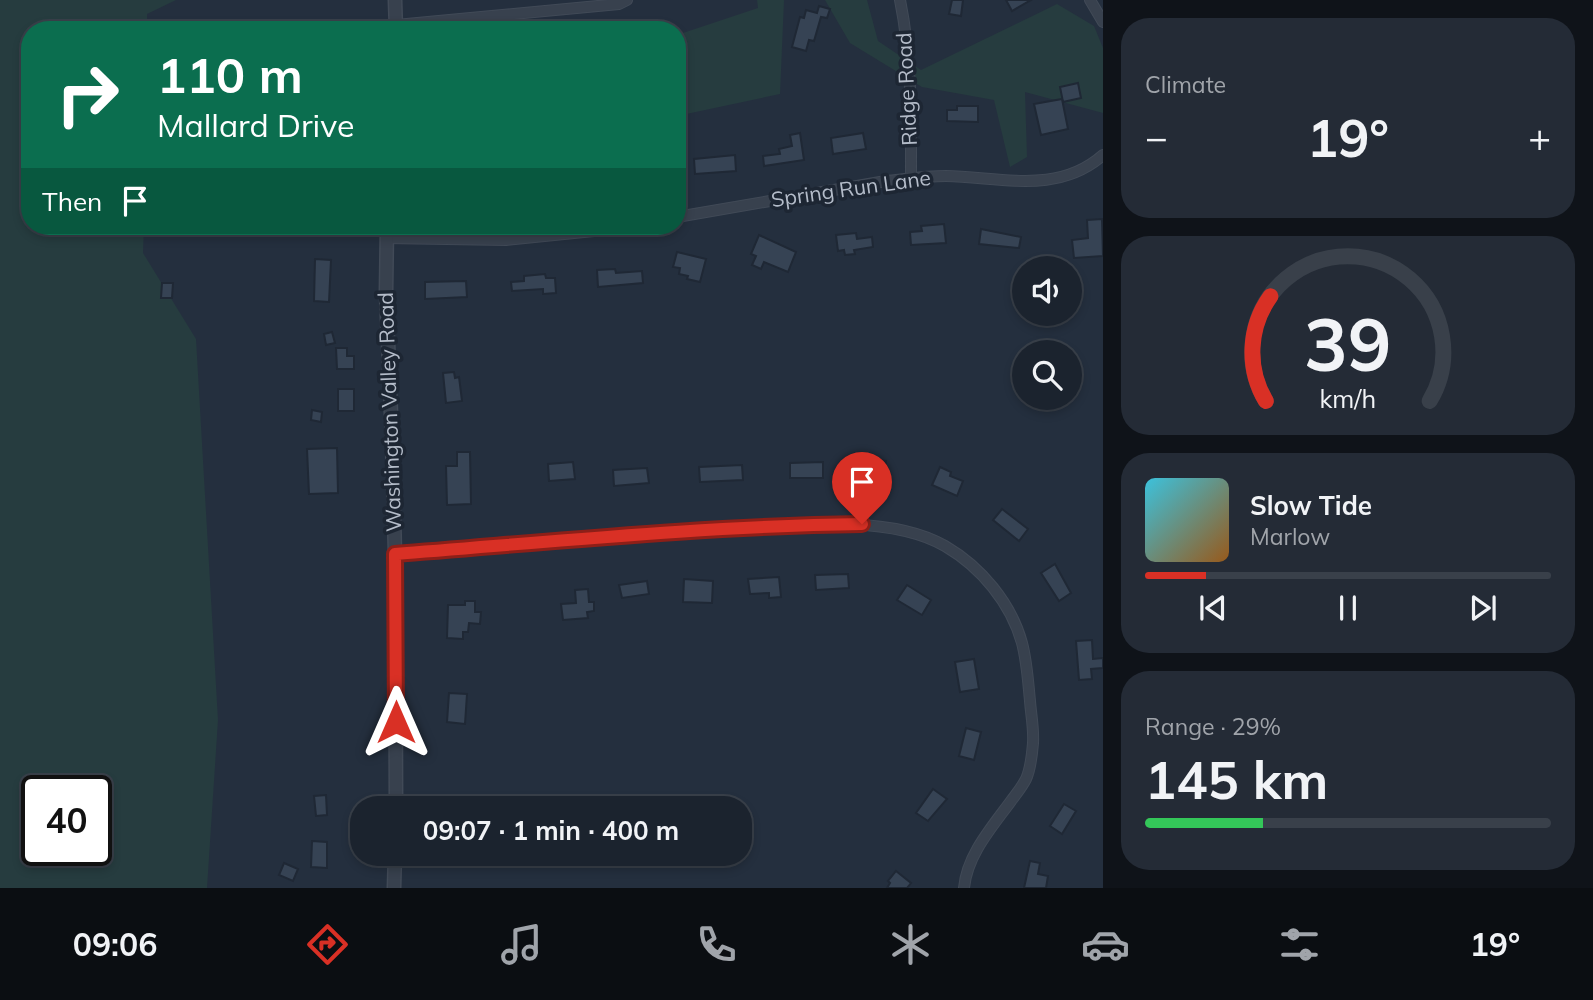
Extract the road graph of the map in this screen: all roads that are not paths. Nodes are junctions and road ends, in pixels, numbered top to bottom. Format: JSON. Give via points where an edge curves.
{"nodes":[{"id":1,"x":394,"y":0,"type":"edge"},
{"id":2,"x":627,"y":0,"type":"edge"},
{"id":3,"x":900,"y":0,"type":"edge"},
{"id":4,"x":1090,"y":0,"type":"edge"},
{"id":5,"x":396,"y":21,"type":"edge"},
{"id":6,"x":454,"y":21,"type":"edge"},
{"id":7,"x":1103,"y":22,"type":"edge"},
{"id":8,"x":1103,"y":155,"type":"edge"},
{"id":9,"x":911,"y":178,"type":"junction"},
{"id":10,"x":686,"y":215,"type":"edge"},
{"id":11,"x":387,"y":235,"type":"edge"},
{"id":12,"x":432,"y":235,"type":"edge"},
{"id":13,"x":555,"y":235,"type":"edge"},
{"id":14,"x":395,"y":554,"type":"junction"},
{"id":15,"x":396,"y":796,"type":"edge"},
{"id":16,"x":395,"y":866,"type":"edge"},
{"id":17,"x":394,"y":888,"type":"edge"},
{"id":18,"x":964,"y":888,"type":"edge"}],
"edges":[{"from":1,"to":5,"type":"street"},
{"from":2,"to":6,"type":"street"},
{"from":3,"to":9,"type":"street","name":"Ridge Road","via":[[912,100]]},
{"from":4,"to":7,"type":"street"},
{"from":8,"to":9,"type":"street","name":"Spring Run Lane","via":[[1085,169],[1043,181]]},
{"from":9,"to":10,"type":"street","name":"Spring Run Lane"},
{"from":11,"to":14,"type":"street","name":"Washington Valley Road"},
{"from":12,"to":13,"type":"street","via":[[506,240]]},
{"from":14,"to":15,"type":"street","name":"Washington Valley Road"},
{"from":14,"to":18,"type":"street","via":[[628,534],[862,524],[917,533],[944,545],[989,582],[1016,626],[1027,670],[1033,741],[1025,781],[977,849]]},
{"from":16,"to":17,"type":"street"}]}
